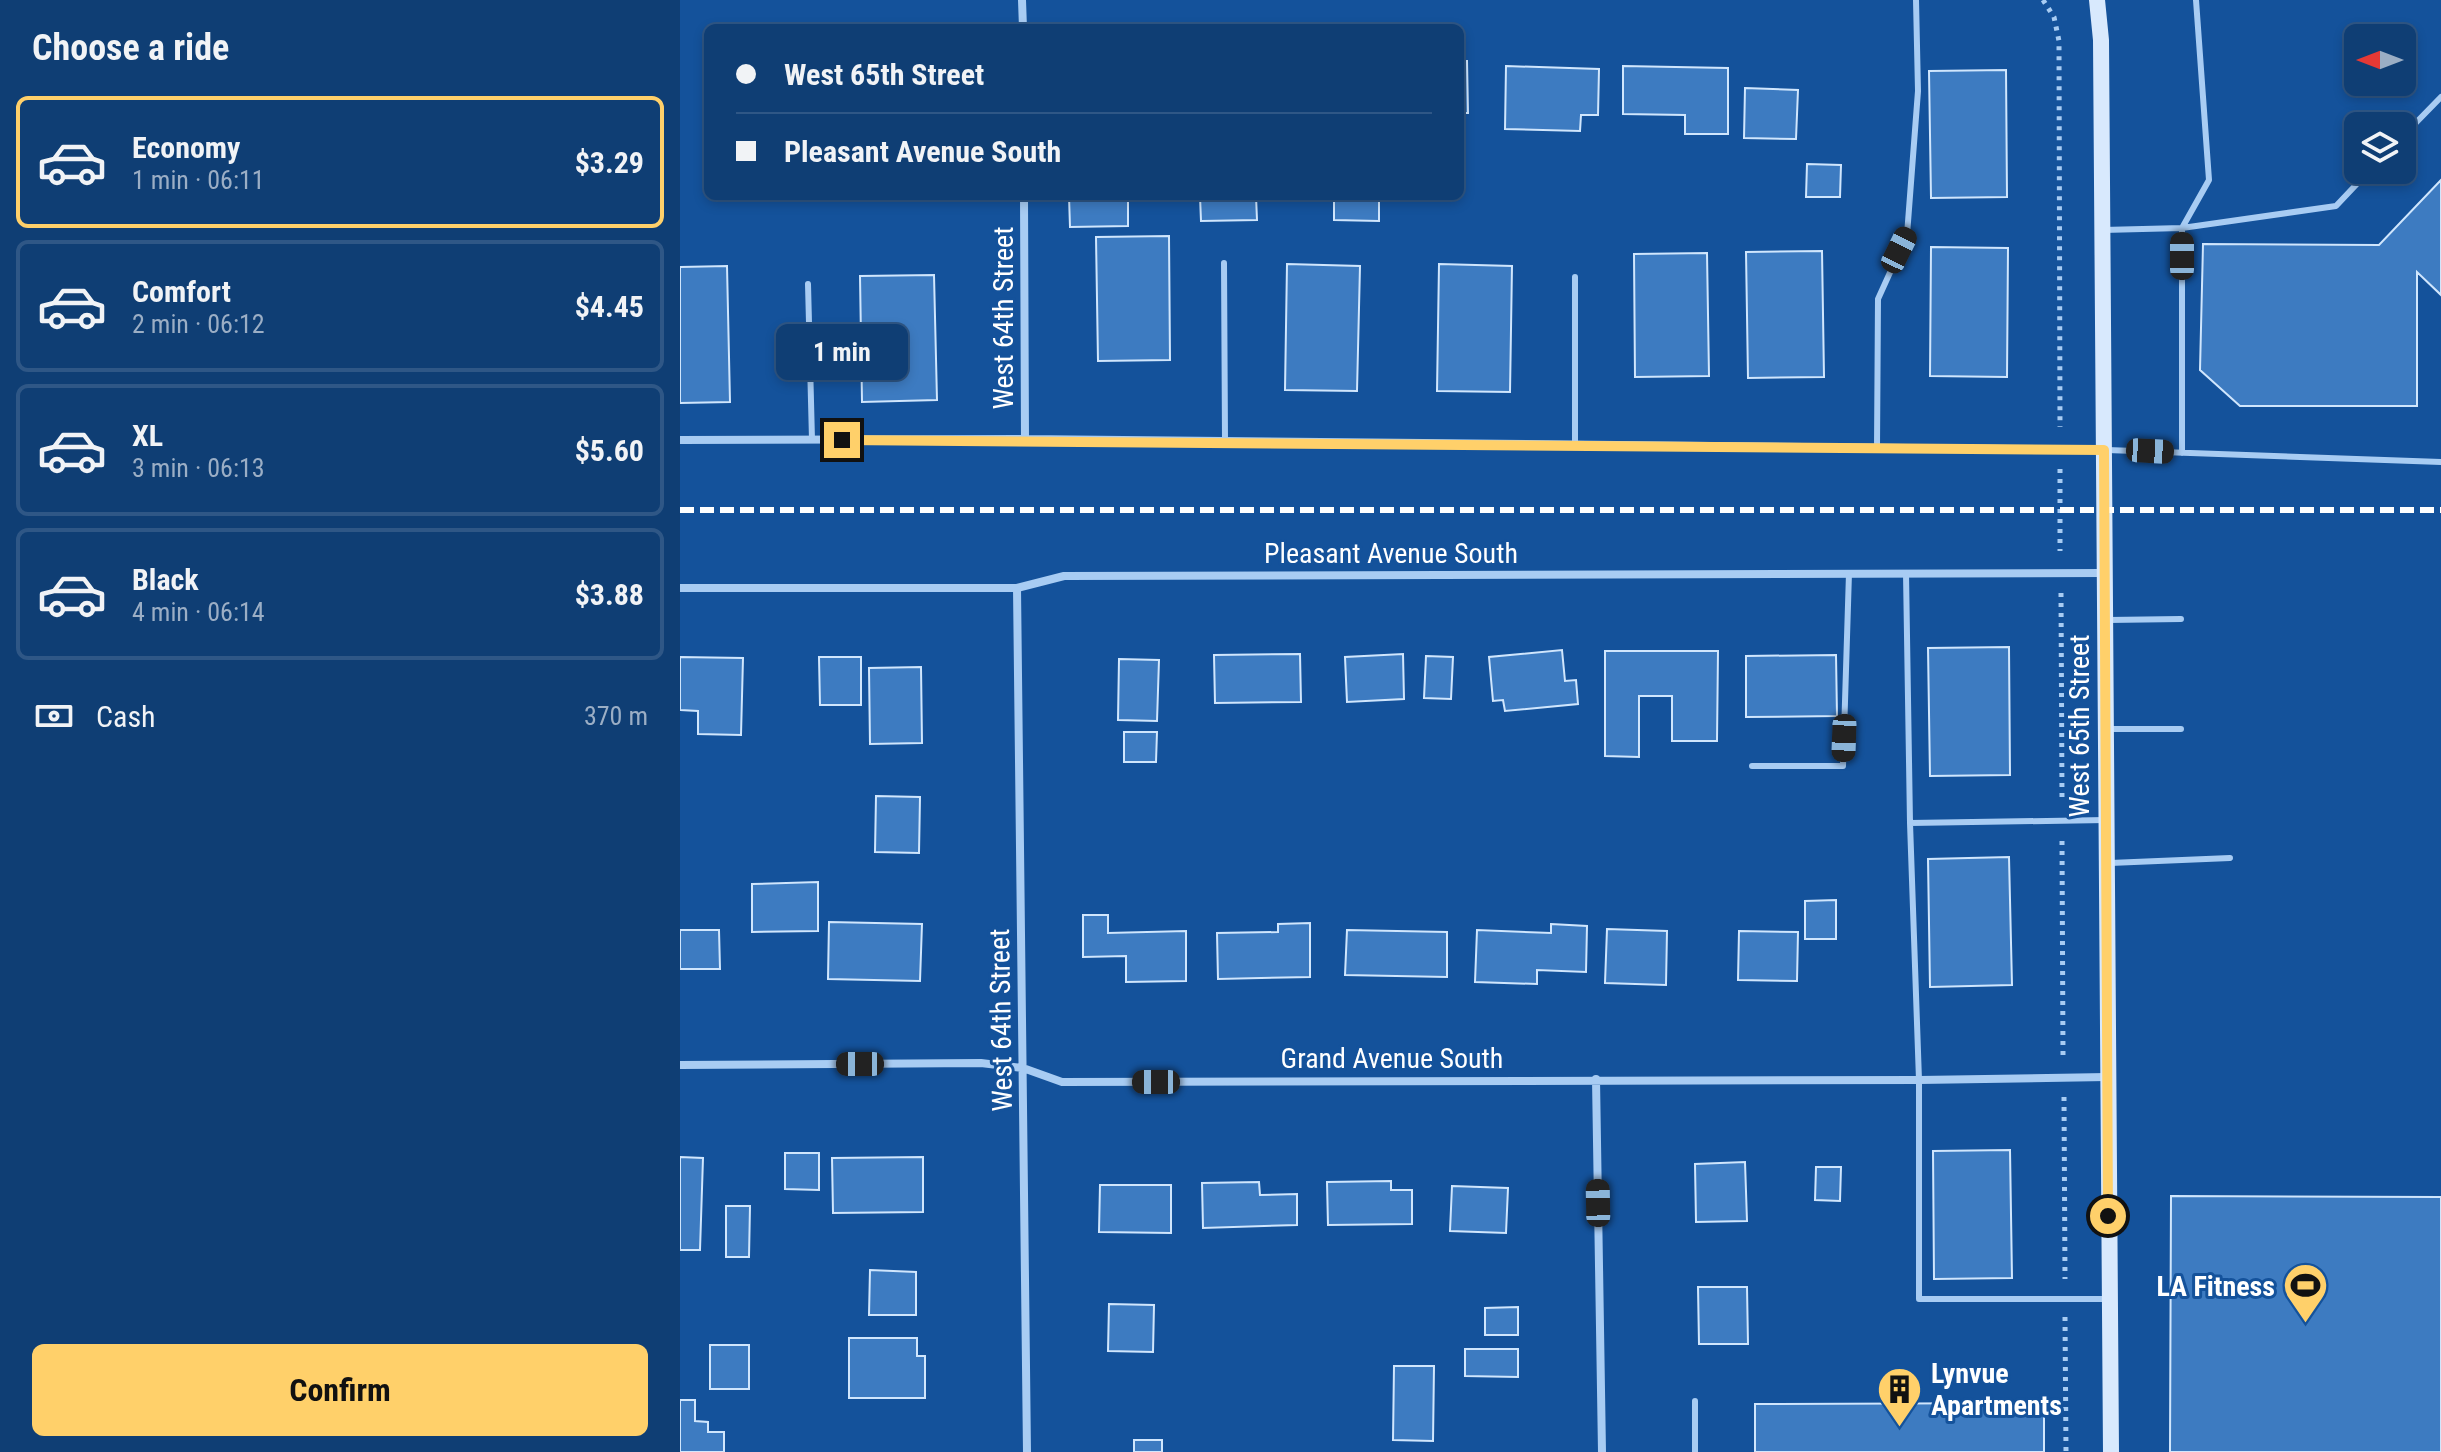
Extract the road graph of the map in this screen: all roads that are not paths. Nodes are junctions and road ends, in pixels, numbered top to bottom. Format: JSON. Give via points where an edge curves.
{"nodes":[{"id":1,"x":1022,"y":0,"type":"edge"},
{"id":2,"x":1916,"y":0,"type":"edge"},
{"id":3,"x":2097,"y":0,"type":"edge"},
{"id":4,"x":2196,"y":0,"type":"edge"},
{"id":5,"x":1023,"y":24,"type":"edge"},
{"id":6,"x":2441,"y":97,"type":"edge"},
{"id":7,"x":2416,"y":123,"type":"edge"},
{"id":8,"x":2357,"y":184,"type":"edge"},
{"id":9,"x":1024,"y":200,"type":"edge"},
{"id":10,"x":2182,"y":228,"type":"junction"},
{"id":11,"x":2103,"y":230,"type":"junction"},
{"id":12,"x":1224,"y":263,"type":"dead end"},
{"id":13,"x":1575,"y":277,"type":"dead end"},
{"id":14,"x":808,"y":284,"type":"dead end"},
{"id":15,"x":1025,"y":439,"type":"junction"},
{"id":16,"x":680,"y":440,"type":"edge"},
{"id":17,"x":812,"y":440,"type":"junction"},
{"id":18,"x":1225,"y":441,"type":"junction"},
{"id":19,"x":1575,"y":444,"type":"junction"},
{"id":20,"x":1877,"y":447,"type":"junction"},
{"id":21,"x":2104,"y":450,"type":"junction"},
{"id":22,"x":2182,"y":453,"type":"junction"},
{"id":23,"x":2441,"y":462,"type":"edge"},
{"id":24,"x":1849,"y":573,"type":"junction"},
{"id":25,"x":1906,"y":573,"type":"junction"},
{"id":26,"x":2104,"y":573,"type":"junction"},
{"id":27,"x":680,"y":588,"type":"edge"},
{"id":28,"x":1017,"y":588,"type":"junction"},
{"id":29,"x":2181,"y":619,"type":"dead end"},
{"id":30,"x":2104,"y":621,"type":"junction"},
{"id":31,"x":2106,"y":729,"type":"junction"},
{"id":32,"x":2181,"y":729,"type":"dead end"},
{"id":33,"x":1752,"y":766,"type":"dead end"},
{"id":34,"x":2106,"y":820,"type":"junction"},
{"id":35,"x":1910,"y":823,"type":"junction"},
{"id":36,"x":2230,"y":858,"type":"dead end"},
{"id":37,"x":2106,"y":863,"type":"junction"},
{"id":38,"x":680,"y":1065,"type":"edge"},
{"id":39,"x":1023,"y":1068,"type":"junction"},
{"id":40,"x":2107,"y":1077,"type":"junction"},
{"id":41,"x":1596,"y":1079,"type":"junction"},
{"id":42,"x":1919,"y":1080,"type":"junction"},
{"id":43,"x":2108,"y":1299,"type":"junction"},
{"id":44,"x":1695,"y":1401,"type":"dead end"},
{"id":45,"x":1027,"y":1452,"type":"edge"},
{"id":46,"x":1602,"y":1452,"type":"edge"},
{"id":47,"x":1695,"y":1452,"type":"edge"},
{"id":48,"x":2111,"y":1452,"type":"edge"}],
"edges":[{"from":1,"to":5,"type":"street"},
{"from":2,"to":20,"type":"lane","via":[[1918,91],[1907,235],[1878,299]]},
{"from":3,"to":11,"type":"street","name":"West 65th Street"},
{"from":4,"to":10,"type":"lane","via":[[2209,180]]},
{"from":6,"to":7,"type":"lane"},
{"from":8,"to":10,"type":"lane","via":[[2336,206]]},
{"from":9,"to":15,"type":"street","name":"West 64th Street"},
{"from":10,"to":11,"type":"lane"},
{"from":10,"to":22,"type":"lane"},
{"from":11,"to":21,"type":"street","name":"West 65th Street"},
{"from":12,"to":18,"type":"lane"},
{"from":13,"to":19,"type":"lane"},
{"from":14,"to":17,"type":"lane"},
{"from":15,"to":17,"type":"street"},
{"from":15,"to":18,"type":"street"},
{"from":16,"to":17,"type":"street"},
{"from":18,"to":19,"type":"street"},
{"from":19,"to":20,"type":"street"},
{"from":20,"to":21,"type":"street"},
{"from":21,"to":22,"type":"lane"},
{"from":21,"to":26,"type":"street","name":"West 65th Street"},
{"from":22,"to":23,"type":"lane"},
{"from":24,"to":25,"type":"street","name":"Pleasant Avenue South"},
{"from":24,"to":28,"type":"street","name":"Pleasant Avenue South","via":[[1064,576]]},
{"from":24,"to":33,"type":"lane","via":[[1843,766]]},
{"from":25,"to":26,"type":"street","name":"Pleasant Avenue South"},
{"from":25,"to":35,"type":"lane"},
{"from":26,"to":30,"type":"street","name":"West 65th Street"},
{"from":27,"to":28,"type":"street","name":"Pleasant Avenue South"},
{"from":28,"to":39,"type":"street","name":"West 64th Street"},
{"from":29,"to":30,"type":"lane"},
{"from":30,"to":31,"type":"street","name":"West 65th Street"},
{"from":31,"to":32,"type":"lane"},
{"from":31,"to":34,"type":"street","name":"West 65th Street"},
{"from":34,"to":35,"type":"lane"},
{"from":34,"to":37,"type":"street","name":"West 65th Street"},
{"from":35,"to":42,"type":"lane"},
{"from":36,"to":37,"type":"lane"},
{"from":37,"to":40,"type":"street","name":"West 65th Street"},
{"from":38,"to":39,"type":"street","name":"Grand Avenue South","via":[[981,1063]]},
{"from":39,"to":41,"type":"street","name":"Grand Avenue South","via":[[1062,1082]]},
{"from":39,"to":45,"type":"street","name":"West 64th Street"},
{"from":40,"to":42,"type":"street","name":"Grand Avenue South"},
{"from":40,"to":43,"type":"street","name":"West 65th Street"},
{"from":41,"to":42,"type":"street","name":"Grand Avenue South"},
{"from":41,"to":46,"type":"street"},
{"from":42,"to":43,"type":"lane","via":[[1919,1299]]},
{"from":43,"to":48,"type":"street","name":"West 65th Street"},
{"from":44,"to":47,"type":"lane"}]}
